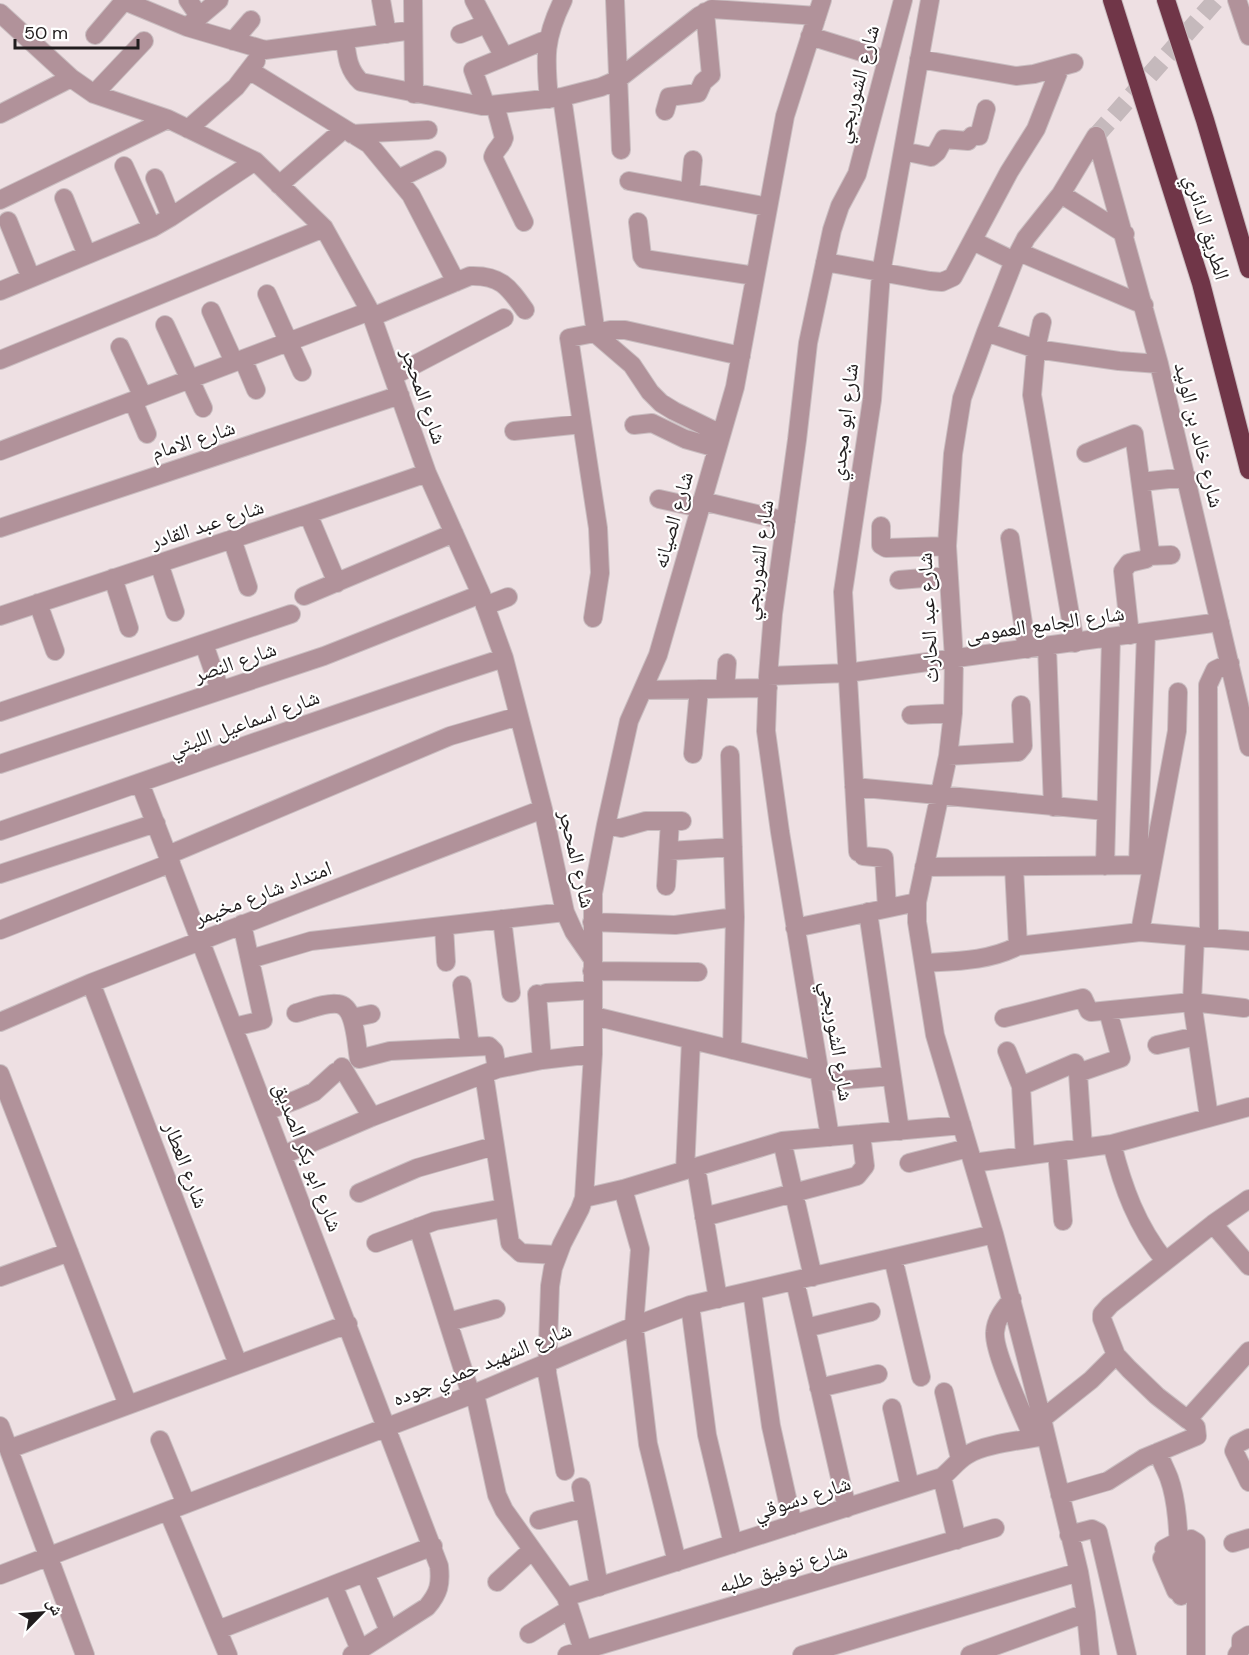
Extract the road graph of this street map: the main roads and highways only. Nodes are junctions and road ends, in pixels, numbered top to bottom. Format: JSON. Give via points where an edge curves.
{"nodes":[{"id":1,"x":1112,"y":0,"type":"edge"},
{"id":2,"x":1166,"y":0,"type":"edge"},
{"id":3,"x":1249,"y":269,"type":"edge"},
{"id":4,"x":1249,"y":470,"type":"edge"}],
"edges":[{"from":1,"to":4,"type":"highway","name":"الطريق الدائري","via":[[1201,283]]},
{"from":2,"to":3,"type":"highway","name":"الطريق الدائري"}]}
